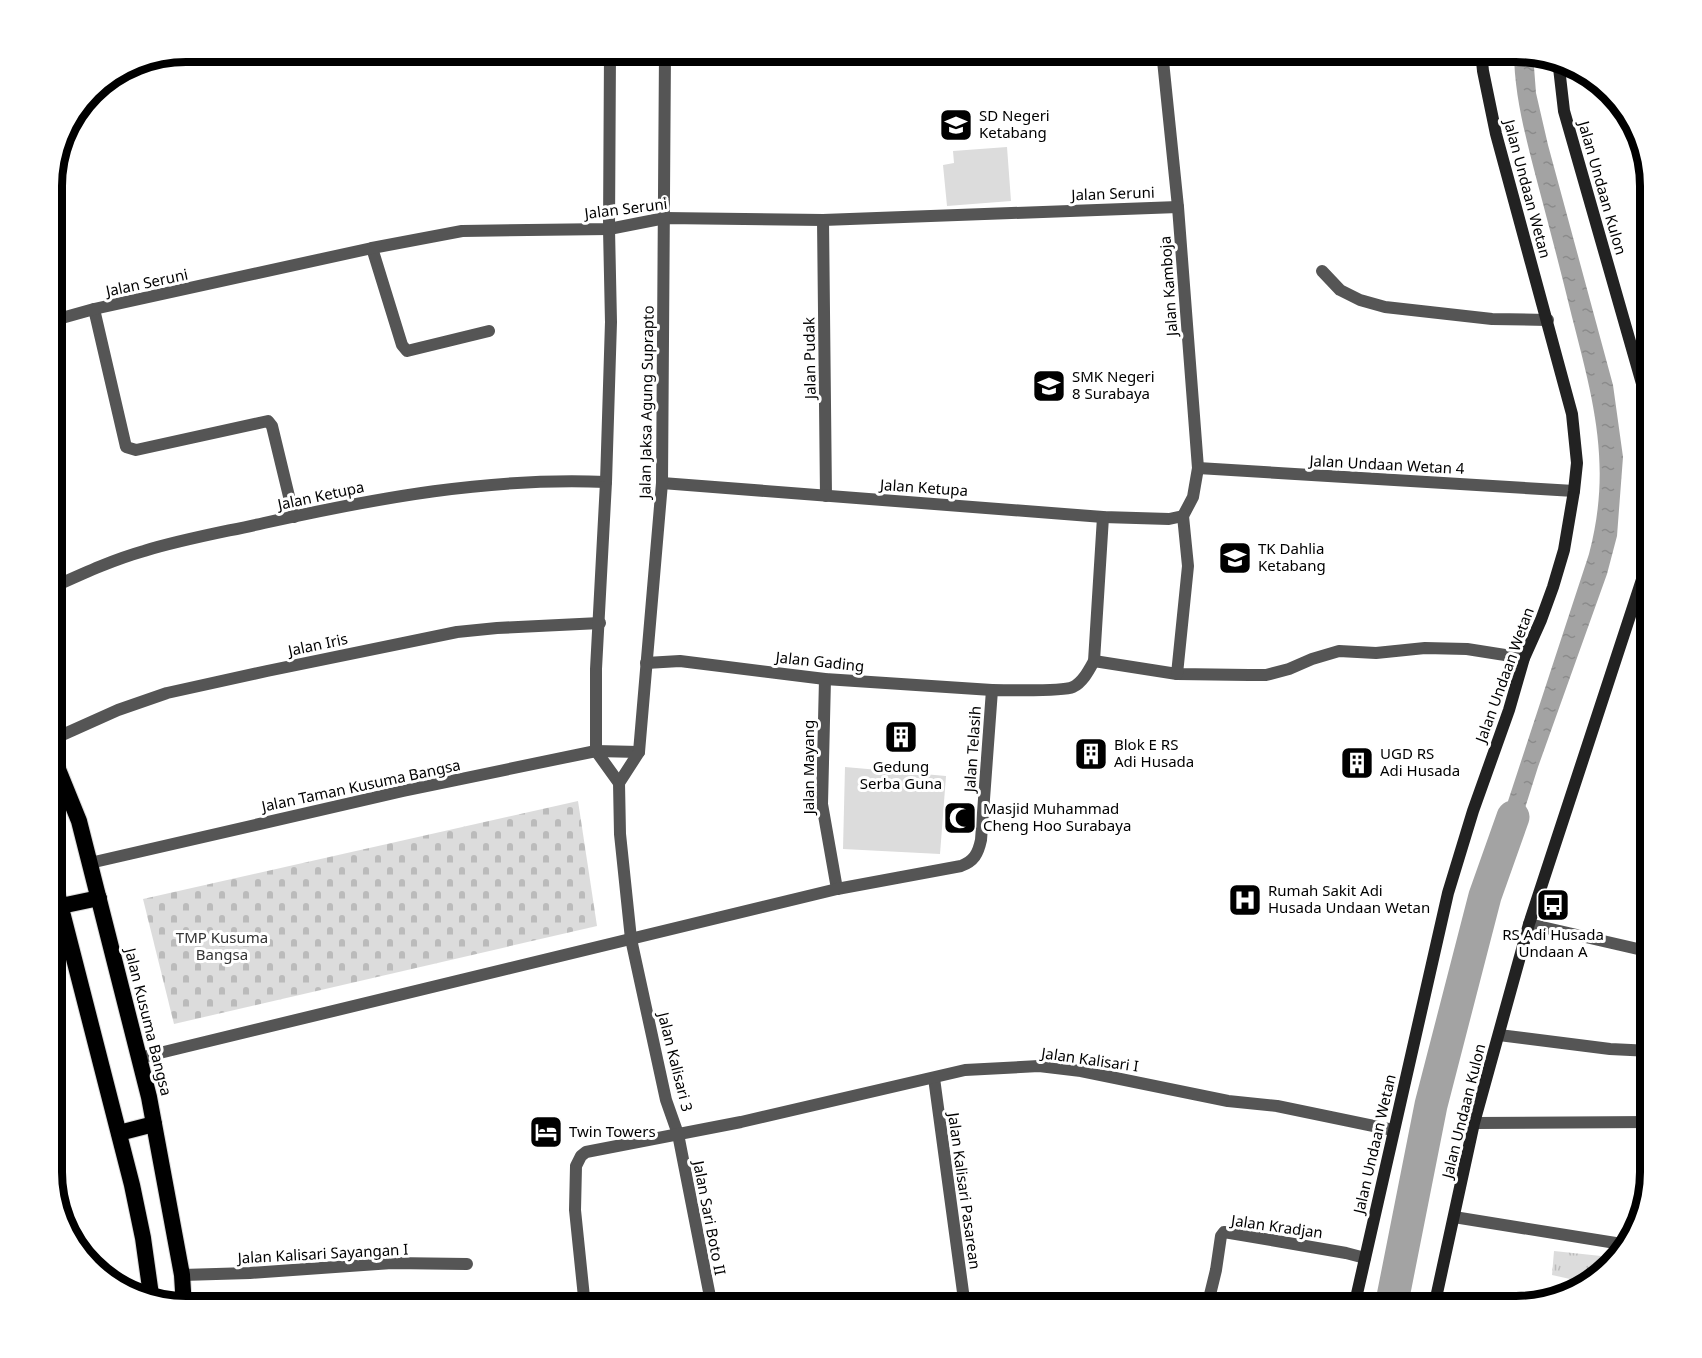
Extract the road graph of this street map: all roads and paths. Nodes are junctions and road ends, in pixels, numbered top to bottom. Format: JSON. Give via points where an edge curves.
{"nodes":[{"id":1,"x":610,"y":62,"type":"edge"},
{"id":2,"x":664,"y":62,"type":"edge"},
{"id":3,"x":1163,"y":62,"type":"edge"},
{"id":4,"x":1482,"y":62,"type":"edge"},
{"id":5,"x":1559,"y":69,"type":"edge"},
{"id":6,"x":1178,"y":207,"type":"junction"},
{"id":7,"x":665,"y":218,"type":"junction"},
{"id":8,"x":823,"y":220,"type":"junction"},
{"id":9,"x":609,"y":229,"type":"junction"},
{"id":10,"x":372,"y":248,"type":"junction"},
{"id":11,"x":1322,"y":271,"type":"dead end"},
{"id":12,"x":94,"y":309,"type":"junction"},
{"id":13,"x":62,"y":318,"type":"edge"},
{"id":14,"x":1548,"y":320,"type":"junction"},
{"id":15,"x":489,"y":331,"type":"dead end"},
{"id":16,"x":1640,"y":377,"type":"edge"},
{"id":17,"x":1198,"y":468,"type":"junction"},
{"id":18,"x":606,"y":482,"type":"junction"},
{"id":19,"x":662,"y":483,"type":"junction"},
{"id":20,"x":1574,"y":491,"type":"junction"},
{"id":21,"x":826,"y":496,"type":"junction"},
{"id":22,"x":1183,"y":516,"type":"junction"},
{"id":23,"x":294,"y":517,"type":"junction"},
{"id":24,"x":1103,"y":517,"type":"junction"},
{"id":25,"x":62,"y":583,"type":"edge"},
{"id":26,"x":1640,"y":586,"type":"edge"},
{"id":27,"x":600,"y":623,"type":"junction"},
{"id":28,"x":1524,"y":658,"type":"junction"},
{"id":29,"x":1094,"y":661,"type":"junction"},
{"id":30,"x":646,"y":663,"type":"junction"},
{"id":31,"x":1177,"y":674,"type":"junction"},
{"id":32,"x":825,"y":679,"type":"junction"},
{"id":33,"x":992,"y":690,"type":"junction"},
{"id":34,"x":62,"y":735,"type":"edge"},
{"id":35,"x":596,"y":751,"type":"junction"},
{"id":36,"x":639,"y":752,"type":"junction"},
{"id":37,"x":62,"y":780,"type":"edge"},
{"id":38,"x":619,"y":783,"type":"junction"},
{"id":39,"x":90,"y":863,"type":"junction"},
{"id":40,"x":837,"y":889,"type":"junction"},
{"id":41,"x":99,"y":898,"type":"junction"},
{"id":42,"x":62,"y":906,"type":"edge"},
{"id":43,"x":62,"y":910,"type":"edge"},
{"id":44,"x":1529,"y":924,"type":"junction"},
{"id":45,"x":631,"y":939,"type":"junction"},
{"id":46,"x":1640,"y":949,"type":"edge"},
{"id":47,"x":1499,"y":1035,"type":"junction"},
{"id":48,"x":1640,"y":1050,"type":"edge"},
{"id":49,"x":139,"y":1058,"type":"junction"},
{"id":50,"x":934,"y":1078,"type":"junction"},
{"id":51,"x":1640,"y":1122,"type":"edge"},
{"id":52,"x":1474,"y":1123,"type":"junction"},
{"id":53,"x":154,"y":1124,"type":"junction"},
{"id":54,"x":1393,"y":1130,"type":"junction"},
{"id":55,"x":119,"y":1133,"type":"junction"},
{"id":56,"x":678,"y":1134,"type":"junction"},
{"id":57,"x":1454,"y":1217,"type":"junction"},
{"id":58,"x":1618,"y":1243,"type":"edge"},
{"id":59,"x":1365,"y":1258,"type":"junction"},
{"id":60,"x":467,"y":1264,"type":"dead end"},
{"id":61,"x":182,"y":1275,"type":"junction"},
{"id":62,"x":150,"y":1291,"type":"edge"},
{"id":63,"x":183,"y":1296,"type":"edge"},
{"id":64,"x":584,"y":1296,"type":"edge"},
{"id":65,"x":710,"y":1296,"type":"edge"},
{"id":66,"x":964,"y":1296,"type":"edge"},
{"id":67,"x":1210,"y":1296,"type":"edge"},
{"id":68,"x":1356,"y":1296,"type":"edge"},
{"id":69,"x":1436,"y":1296,"type":"edge"}],
"edges":[{"from":1,"to":9,"type":"street"},
{"from":2,"to":7,"type":"street","name":"Jalan Jaksa Agung Suprapto"},
{"from":3,"to":6,"type":"street","name":"Jalan Kamboja"},
{"from":4,"to":14,"type":"main road","name":"Jalan Undaan Wetan","via":[[1496,134]]},
{"from":5,"to":16,"type":"main road","name":"Jalan Undaan Kulon","via":[[1564,111]]},
{"from":6,"to":8,"type":"street","name":"Jalan Seruni"},
{"from":6,"to":17,"type":"street","name":"Jalan Kamboja"},
{"from":7,"to":8,"type":"street","name":"Jalan Seruni"},
{"from":7,"to":9,"type":"street","name":"Jalan Seruni"},
{"from":7,"to":19,"type":"street","name":"Jalan Jaksa Agung Suprapto"},
{"from":8,"to":21,"type":"street","name":"Jalan Pudak"},
{"from":9,"to":10,"type":"street","name":"Jalan Seruni","via":[[462,231]]},
{"from":9,"to":18,"type":"street","via":[[611,322]]},
{"from":10,"to":12,"type":"street","name":"Jalan Seruni"},
{"from":10,"to":15,"type":"street","via":[[407,351]]},
{"from":11,"to":14,"type":"street","via":[[1340,290],[1385,307],[1492,319]]},
{"from":12,"to":13,"type":"street","name":"Jalan Seruni"},
{"from":12,"to":23,"type":"street","via":[[126,447],[136,450],[268,421]]},
{"from":14,"to":20,"type":"main road","name":"Jalan Undaan Wetan","via":[[1572,414]]},
{"from":17,"to":20,"type":"street","name":"Jalan Undaan Wetan 4"},
{"from":17,"to":22,"type":"street","name":"Jalan Kamboja","via":[[1193,497]]},
{"from":18,"to":23,"type":"street","name":"Jalan Ketupa","via":[[474,485]]},
{"from":18,"to":27,"type":"street"},
{"from":19,"to":21,"type":"street","name":"Jalan Ketupa"},
{"from":19,"to":30,"type":"street","name":"Jalan Jaksa Agung Suprapto"},
{"from":20,"to":28,"type":"main road","name":"Jalan Undaan Wetan","via":[[1553,587]]},
{"from":21,"to":24,"type":"street","name":"Jalan Ketupa"},
{"from":22,"to":24,"type":"street","name":"Jalan Ketupa"},
{"from":22,"to":31,"type":"street","via":[[1188,566]]},
{"from":23,"to":25,"type":"street","name":"Jalan Ketupa","via":[[145,550]]},
{"from":24,"to":29,"type":"street"},
{"from":26,"to":44,"type":"main road","name":"Jalan Undaan Kulon"},
{"from":27,"to":34,"type":"street","name":"Jalan Iris","via":[[457,632],[289,666],[167,693]]},
{"from":27,"to":35,"type":"street"},
{"from":28,"to":31,"type":"street","via":[[1467,648],[1339,651],[1266,675]]},
{"from":28,"to":54,"type":"main road","name":"Jalan Undaan Wetan","via":[[1448,893]]},
{"from":29,"to":31,"type":"street"},
{"from":29,"to":33,"type":"street","name":"Jalan Telasih","via":[[1074,687]]},
{"from":30,"to":32,"type":"street","name":"Jalan Gading","via":[[680,662]]},
{"from":30,"to":36,"type":"street","name":"Jalan Jaksa Agung Suprapto"},
{"from":32,"to":33,"type":"street","name":"Jalan Gading"},
{"from":32,"to":40,"type":"street","name":"Jalan Mayang","via":[[822,804]]},
{"from":33,"to":40,"type":"street","name":"Jalan Telasih","via":[[977,855],[961,866]]},
{"from":35,"to":36,"type":"street","name":"Jalan Taman Kusuma Bangsa"},
{"from":35,"to":38,"type":"street"},
{"from":35,"to":39,"type":"street","name":"Jalan Taman Kusuma Bangsa"},
{"from":36,"to":38,"type":"street"},
{"from":37,"to":39,"type":"highway","name":"Jalan Kusuma Bangsa"},
{"from":38,"to":45,"type":"street","name":"Jalan Kalisari 3"},
{"from":39,"to":41,"type":"highway","name":"Jalan Kusuma Bangsa"},
{"from":40,"to":45,"type":"street","name":"Jalan Telasih"},
{"from":41,"to":42,"type":"highway"},
{"from":41,"to":49,"type":"highway","name":"Jalan Kusuma Bangsa"},
{"from":43,"to":55,"type":"highway"},
{"from":44,"to":46,"type":"street"},
{"from":44,"to":47,"type":"main road","name":"Jalan Undaan Kulon"},
{"from":45,"to":49,"type":"street"},
{"from":45,"to":56,"type":"street","name":"Jalan Kalisari 3","via":[[666,1100]]},
{"from":47,"to":48,"type":"street"},
{"from":47,"to":52,"type":"main road","name":"Jalan Undaan Kulon"},
{"from":49,"to":53,"type":"highway","name":"Jalan Kusuma Bangsa"},
{"from":50,"to":54,"type":"street","name":"Jalan Kalisari I","via":[[965,1070],[1054,1068]]},
{"from":50,"to":56,"type":"street","name":"Jalan Kalisari I"},
{"from":50,"to":66,"type":"street","name":"Jalan Kalisari Pasarean"},
{"from":51,"to":52,"type":"street"},
{"from":52,"to":57,"type":"main road","name":"Jalan Undaan Kulon"},
{"from":53,"to":55,"type":"highway"},
{"from":53,"to":61,"type":"highway","name":"Jalan Kusuma Bangsa"},
{"from":54,"to":59,"type":"main road","name":"Jalan Undaan Wetan"},
{"from":55,"to":62,"type":"highway"},
{"from":56,"to":64,"type":"street","name":"Jalan Kalisari 3","via":[[586,1152],[578,1162],[575,1210]]},
{"from":56,"to":65,"type":"street","name":"Jalan Sari Boto II"},
{"from":57,"to":58,"type":"street"},
{"from":57,"to":69,"type":"main road","name":"Jalan Undaan Kulon"},
{"from":59,"to":67,"type":"street","name":"Jalan Kradjan","via":[[1224,1232]]},
{"from":59,"to":68,"type":"main road","name":"Jalan Undaan Wetan"},
{"from":60,"to":61,"type":"street","name":"Jalan Kalisari Sayangan I","via":[[392,1263]]},
{"from":61,"to":63,"type":"highway","name":"Jalan Kusuma Bangsa"}]}
